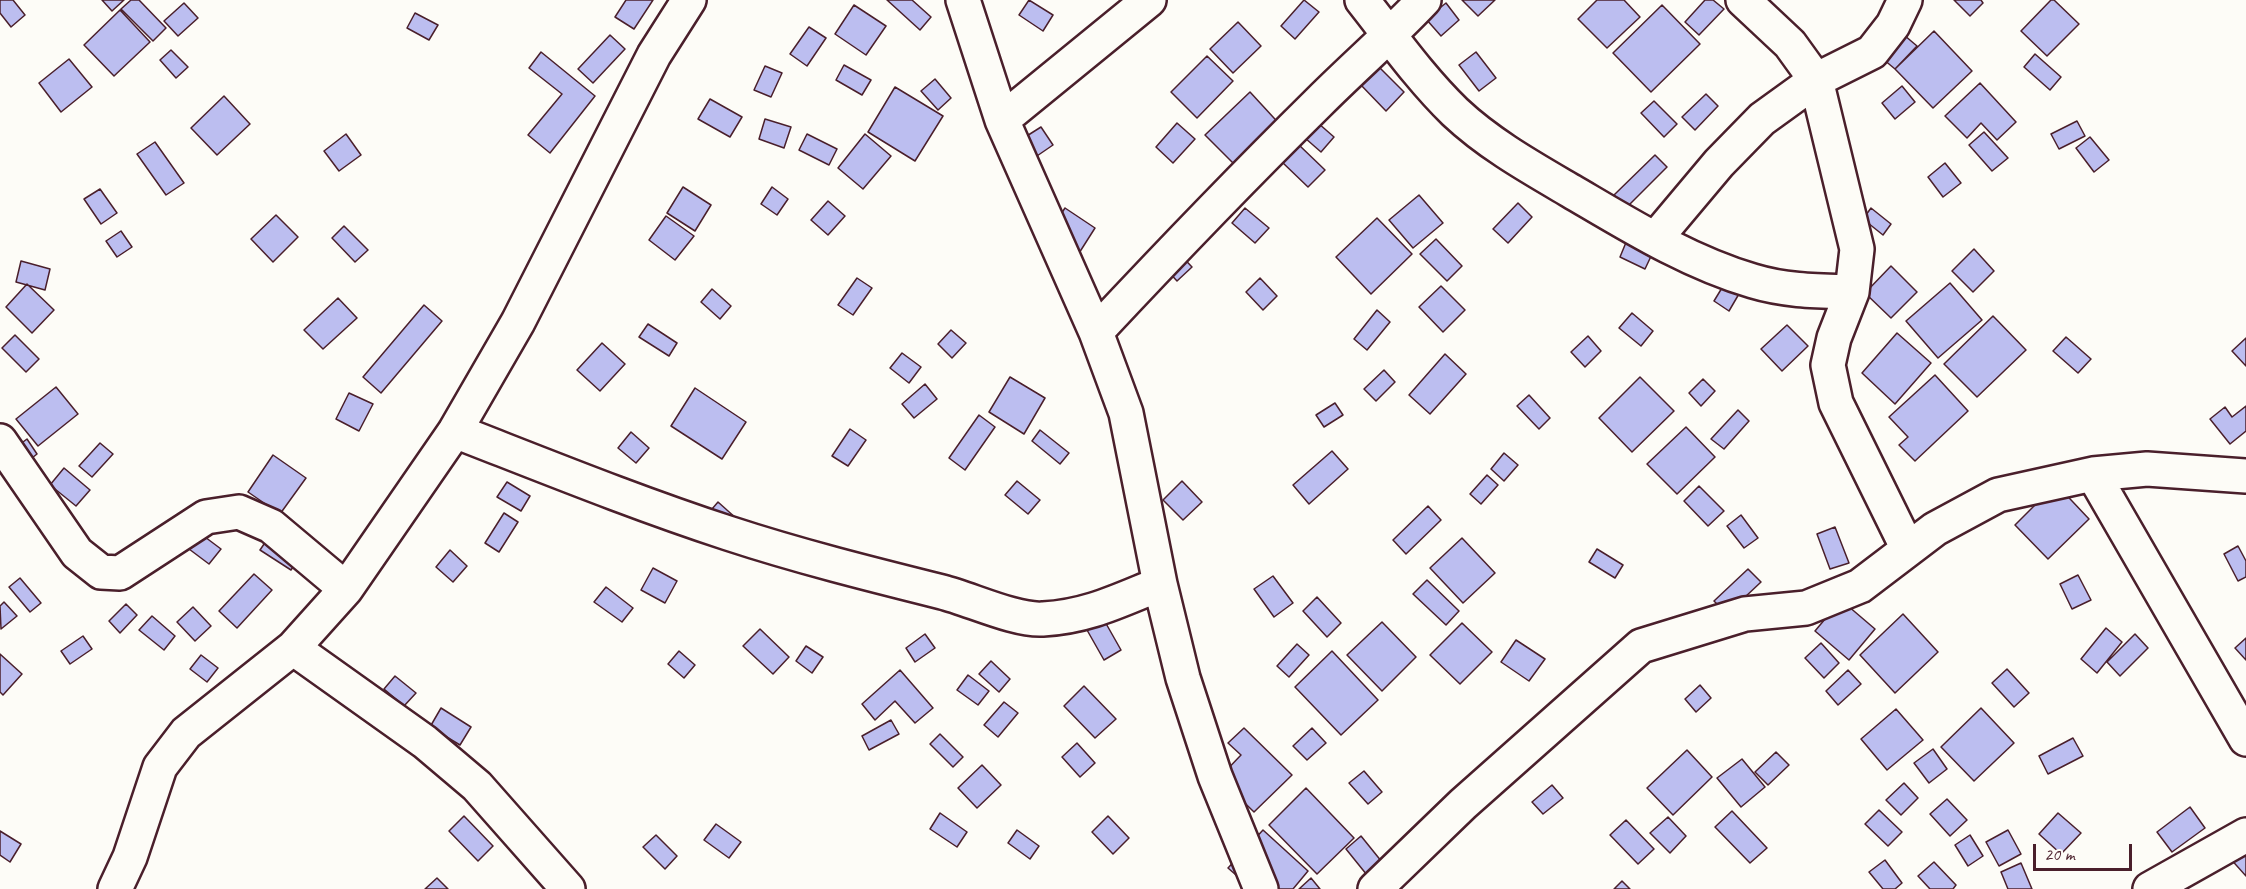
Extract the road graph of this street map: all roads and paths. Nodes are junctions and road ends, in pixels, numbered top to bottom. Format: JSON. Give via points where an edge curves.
{"nodes":[{"id":1,"x":689,"y":0,"type":"edge"},
{"id":2,"x":963,"y":0,"type":"edge"},
{"id":3,"x":1149,"y":0,"type":"edge"},
{"id":4,"x":1362,"y":0,"type":"edge"},
{"id":5,"x":1424,"y":0,"type":"edge"},
{"id":6,"x":1743,"y":0,"type":"edge"},
{"id":7,"x":1905,"y":0,"type":"edge"},
{"id":8,"x":1390,"y":36,"type":"junction"},
{"id":9,"x":1816,"y":80,"type":"junction"},
{"id":10,"x":1002,"y":120,"type":"junction"},
{"id":11,"x":1656,"y":238,"type":"junction"},
{"id":12,"x":1852,"y":292,"type":"junction"},
{"id":13,"x":1096,"y":332,"type":"junction"},
{"id":14,"x":455,"y":431,"type":"junction"},
{"id":15,"x":0,"y":441,"type":"edge"},
{"id":16,"x":2093,"y":474,"type":"junction"},
{"id":17,"x":2246,"y":476,"type":"edge"},
{"id":18,"x":1908,"y":549,"type":"junction"},
{"id":19,"x":1160,"y":584,"type":"junction"},
{"id":20,"x":346,"y":589,"type":"junction"},
{"id":21,"x":294,"y":648,"type":"junction"},
{"id":22,"x":2246,"y":739,"type":"edge"},
{"id":23,"x":2246,"y":835,"type":"edge"},
{"id":24,"x":115,"y":889,"type":"edge"},
{"id":25,"x":568,"y":889,"type":"edge"},
{"id":26,"x":1261,"y":889,"type":"edge"},
{"id":27,"x":1375,"y":889,"type":"edge"},
{"id":28,"x":2150,"y":889,"type":"edge"}],
"edges":[{"from":1,"to":14,"type":"street","via":[[654,55],[518,322]]},
{"from":2,"to":10,"type":"street"},
{"from":3,"to":10,"type":"street"},
{"from":4,"to":8,"type":"street"},
{"from":5,"to":8,"type":"street"},
{"from":6,"to":9,"type":"street","via":[[1790,44]]},
{"from":7,"to":9,"type":"street","via":[[1893,25],[1872,52]]},
{"from":8,"to":11,"type":"street","via":[[1424,81],[1498,148]]},
{"from":8,"to":13,"type":"street","via":[[1251,170]]},
{"from":9,"to":11,"type":"street","via":[[1762,120],[1719,163]]},
{"from":9,"to":12,"type":"street","via":[[1857,249]]},
{"from":10,"to":13,"type":"street"},
{"from":11,"to":12,"type":"street","via":[[1694,260],[1754,282],[1793,290]]},
{"from":12,"to":18,"type":"street","via":[[1828,365],[1831,383],[1836,403]]},
{"from":13,"to":19,"type":"street","via":[[1126,413]]},
{"from":14,"to":19,"type":"street","via":[[728,533],[1003,612],[1041,620],[1092,612]]},
{"from":14,"to":20,"type":"street"},
{"from":15,"to":20,"type":"street","via":[[78,553],[101,572],[120,573],[206,517],[239,512],[271,526]]},
{"from":16,"to":17,"type":"street","via":[[2147,469]]},
{"from":16,"to":18,"type":"street","via":[[1998,495],[1935,529]]},
{"from":16,"to":22,"type":"street"},
{"from":18,"to":27,"type":"street","via":[[1860,586],[1806,608],[1745,614],[1641,646],[1463,804]]},
{"from":19,"to":26,"type":"street","via":[[1204,744]]},
{"from":20,"to":21,"type":"street"},
{"from":21,"to":24,"type":"street","via":[[186,733],[172,749],[160,767]]},
{"from":21,"to":25,"type":"street","via":[[425,742],[477,786]]},
{"from":23,"to":28,"type":"street"}]}
